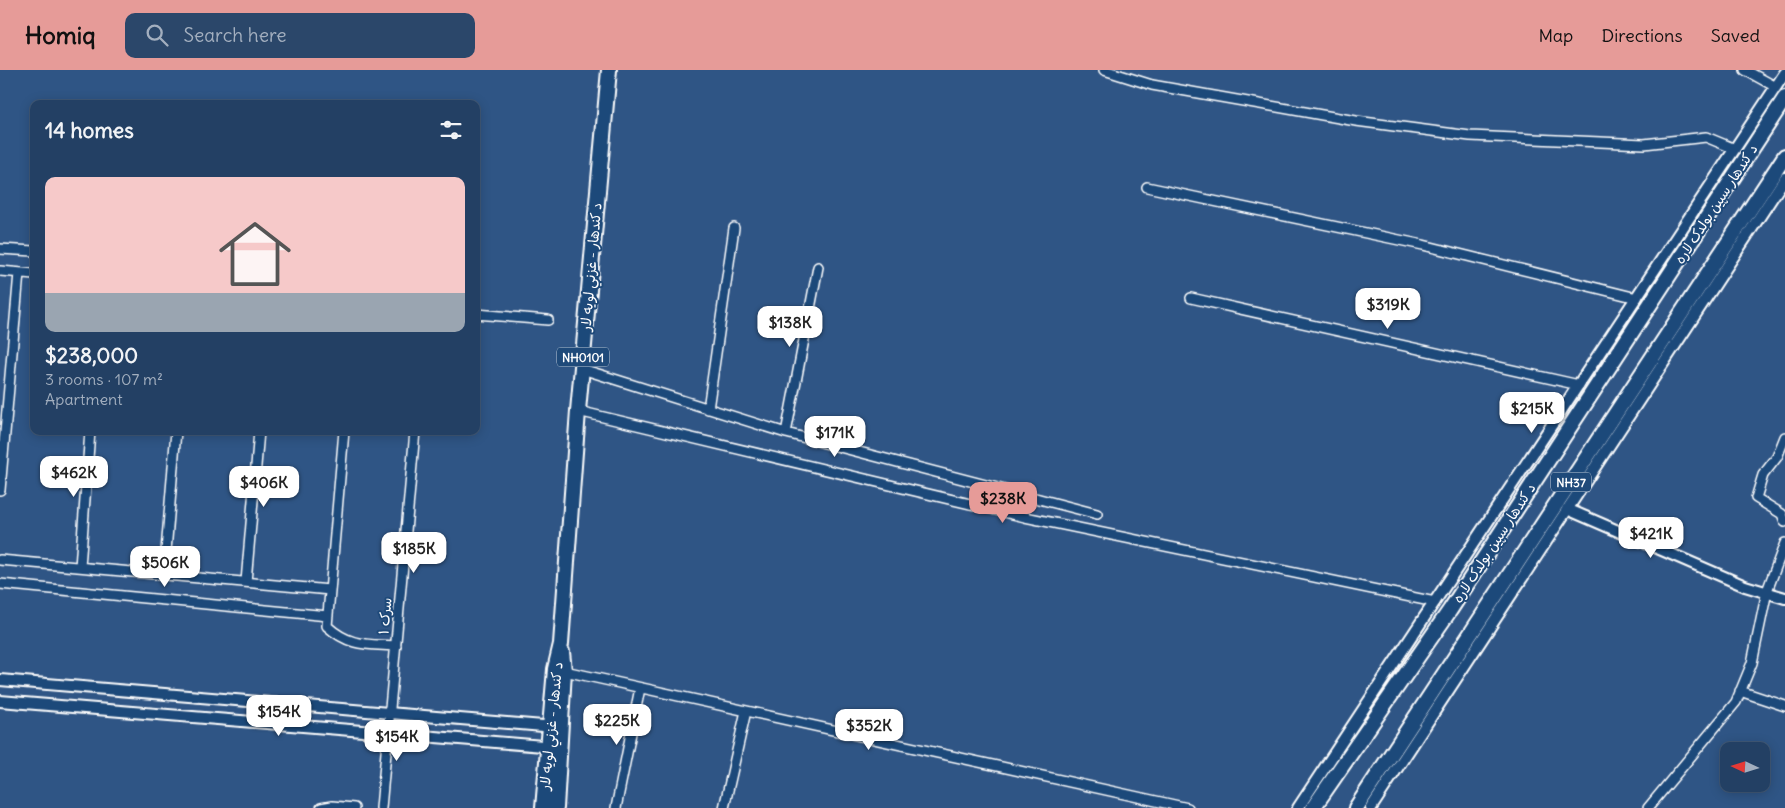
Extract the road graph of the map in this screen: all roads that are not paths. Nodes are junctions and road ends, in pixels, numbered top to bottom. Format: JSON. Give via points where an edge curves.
{"nodes":[{"id":1,"x":609,"y":70,"type":"edge"},
{"id":2,"x":1104,"y":70,"type":"edge"},
{"id":3,"x":1745,"y":70,"type":"edge"},
{"id":4,"x":1785,"y":73,"type":"edge"},
{"id":5,"x":1776,"y":87,"type":"junction"},
{"id":6,"x":1785,"y":98,"type":"edge"},
{"id":7,"x":1735,"y":149,"type":"junction"},
{"id":8,"x":1785,"y":156,"type":"edge"},
{"id":9,"x":1785,"y":178,"type":"edge"},
{"id":10,"x":1147,"y":187,"type":"dead end"},
{"id":11,"x":734,"y":228,"type":"dead end"},
{"id":12,"x":0,"y":249,"type":"edge"},
{"id":13,"x":30,"y":252,"type":"edge"},
{"id":14,"x":818,"y":266,"type":"dead end"},
{"id":15,"x":0,"y":271,"type":"edge"},
{"id":16,"x":19,"y":273,"type":"junction"},
{"id":17,"x":30,"y":274,"type":"edge"},
{"id":18,"x":1191,"y":298,"type":"dead end"},
{"id":19,"x":1637,"y":298,"type":"junction"},
{"id":20,"x":480,"y":314,"type":"edge"},
{"id":21,"x":548,"y":320,"type":"dead end"},
{"id":22,"x":582,"y":370,"type":"junction"},
{"id":23,"x":1579,"y":385,"type":"junction"},
{"id":24,"x":708,"y":409,"type":"junction"},
{"id":25,"x":578,"y":411,"type":"junction"},
{"id":26,"x":786,"y":433,"type":"junction"},
{"id":27,"x":90,"y":435,"type":"edge"},
{"id":28,"x":176,"y":435,"type":"edge"},
{"id":29,"x":259,"y":435,"type":"edge"},
{"id":30,"x":344,"y":435,"type":"edge"},
{"id":31,"x":415,"y":435,"type":"edge"},
{"id":32,"x":1785,"y":437,"type":"edge"},
{"id":33,"x":1781,"y":458,"type":"edge"},
{"id":34,"x":0,"y":490,"type":"edge"},
{"id":35,"x":1567,"y":509,"type":"junction"},
{"id":36,"x":1097,"y":514,"type":"dead end"},
{"id":37,"x":1784,"y":517,"type":"edge"},
{"id":38,"x":1785,"y":543,"type":"edge"},
{"id":39,"x":0,"y":560,"type":"edge"},
{"id":40,"x":80,"y":567,"type":"junction"},
{"id":41,"x":164,"y":575,"type":"junction"},
{"id":42,"x":246,"y":582,"type":"junction"},
{"id":43,"x":0,"y":584,"type":"edge"},
{"id":44,"x":330,"y":590,"type":"junction"},
{"id":45,"x":1767,"y":592,"type":"junction"},
{"id":46,"x":1785,"y":598,"type":"edge"},
{"id":47,"x":1435,"y":602,"type":"junction"},
{"id":48,"x":328,"y":616,"type":"junction"},
{"id":49,"x":396,"y":646,"type":"junction"},
{"id":50,"x":559,"y":670,"type":"junction"},
{"id":51,"x":0,"y":680,"type":"edge"},
{"id":52,"x":640,"y":688,"type":"junction"},
{"id":53,"x":1740,"y":691,"type":"junction"},
{"id":54,"x":0,"y":701,"type":"edge"},
{"id":55,"x":1785,"y":706,"type":"edge"},
{"id":56,"x":746,"y":711,"type":"junction"},
{"id":57,"x":390,"y":714,"type":"junction"},
{"id":58,"x":555,"y":727,"type":"junction"},
{"id":59,"x":388,"y":734,"type":"junction"},
{"id":60,"x":554,"y":746,"type":"junction"},
{"id":61,"x":321,"y":808,"type":"edge"},
{"id":62,"x":354,"y":808,"type":"edge"},
{"id":63,"x":381,"y":808,"type":"edge"},
{"id":64,"x":543,"y":808,"type":"edge"},
{"id":65,"x":556,"y":808,"type":"edge"},
{"id":66,"x":616,"y":808,"type":"edge"},
{"id":67,"x":724,"y":808,"type":"edge"},
{"id":68,"x":1188,"y":808,"type":"edge"},
{"id":69,"x":1298,"y":808,"type":"edge"},
{"id":70,"x":1313,"y":808,"type":"edge"},
{"id":71,"x":1356,"y":808,"type":"edge"},
{"id":72,"x":1372,"y":808,"type":"edge"},
{"id":73,"x":1648,"y":808,"type":"edge"}],
"edges":[{"from":1,"to":22,"type":"highway","name":"د کندهار - غزني لويه لار","number":"NH0101"},
{"from":2,"to":7,"type":"street","via":[[1152,85],[1356,121],[1470,136],[1644,144],[1706,137]]},
{"from":3,"to":5,"type":"street"},
{"from":4,"to":5,"type":"street"},
{"from":5,"to":7,"type":"street"},
{"from":6,"to":70,"type":"highway","name":"د کندهار سپین بولدک لاره","number":"NH37","via":[[1450,610]]},
{"from":7,"to":19,"type":"street"},
{"from":8,"to":71,"type":"highway","number":"NH37"},
{"from":9,"to":35,"type":"street"},
{"from":10,"to":19,"type":"street","via":[[1424,245]]},
{"from":11,"to":24,"type":"street"},
{"from":12,"to":13,"type":"street"},
{"from":14,"to":26,"type":"street"},
{"from":15,"to":16,"type":"street"},
{"from":16,"to":17,"type":"street"},
{"from":16,"to":34,"type":"street"},
{"from":18,"to":23,"type":"street"},
{"from":19,"to":23,"type":"street"},
{"from":20,"to":21,"type":"street"},
{"from":22,"to":24,"type":"street"},
{"from":22,"to":25,"type":"highway","name":"د کندهار - غزني لويه لار","number":"NH0101"},
{"from":23,"to":47,"type":"street"},
{"from":24,"to":26,"type":"street"},
{"from":25,"to":47,"type":"street","via":[[1025,517]]},
{"from":25,"to":50,"type":"highway","name":"د کندهار - غزني لويه لار","number":"NH0101"},
{"from":26,"to":36,"type":"street"},
{"from":27,"to":40,"type":"street"},
{"from":28,"to":41,"type":"street"},
{"from":29,"to":42,"type":"street"},
{"from":30,"to":44,"type":"street"},
{"from":31,"to":49,"type":"street","name":"سرک ۱"},
{"from":32,"to":33,"type":"street"},
{"from":33,"to":37,"type":"street","via":[[1763,475],[1756,498]]},
{"from":35,"to":45,"type":"street","via":[[1744,586]]},
{"from":35,"to":72,"type":"street"},
{"from":38,"to":45,"type":"street"},
{"from":39,"to":40,"type":"street"},
{"from":40,"to":41,"type":"street"},
{"from":41,"to":42,"type":"street"},
{"from":42,"to":44,"type":"street"},
{"from":43,"to":48,"type":"street"},
{"from":44,"to":48,"type":"street"},
{"from":45,"to":46,"type":"street"},
{"from":45,"to":53,"type":"street","via":[[1752,663]]},
{"from":47,"to":69,"type":"street"},
{"from":48,"to":49,"type":"street","via":[[327,626],[338,637],[351,642]]},
{"from":49,"to":57,"type":"street","name":"سرک ۱"},
{"from":50,"to":52,"type":"street"},
{"from":50,"to":58,"type":"highway","name":"د کندهار - غزني لويه لار","number":"NH0101"},
{"from":51,"to":57,"type":"street"},
{"from":52,"to":56,"type":"street"},
{"from":52,"to":66,"type":"street"},
{"from":53,"to":55,"type":"street"},
{"from":53,"to":73,"type":"street","via":[[1736,702]]},
{"from":54,"to":59,"type":"street"},
{"from":56,"to":67,"type":"street"},
{"from":56,"to":68,"type":"street"},
{"from":57,"to":58,"type":"street"},
{"from":57,"to":59,"type":"street","name":"سرک ۱"},
{"from":58,"to":60,"type":"highway","name":"د کندهار - غزني لويه لار","number":"NH0101"},
{"from":59,"to":60,"type":"street"},
{"from":59,"to":63,"type":"street","name":"سرک ۱"},
{"from":60,"to":64,"type":"highway","name":"د کندهار - غزني لويه لار","number":"NH0101"},
{"from":60,"to":65,"type":"highway","name":"د کندهار - غزني لويه لار","number":"NH0101"},
{"from":61,"to":62,"type":"street"}]}
